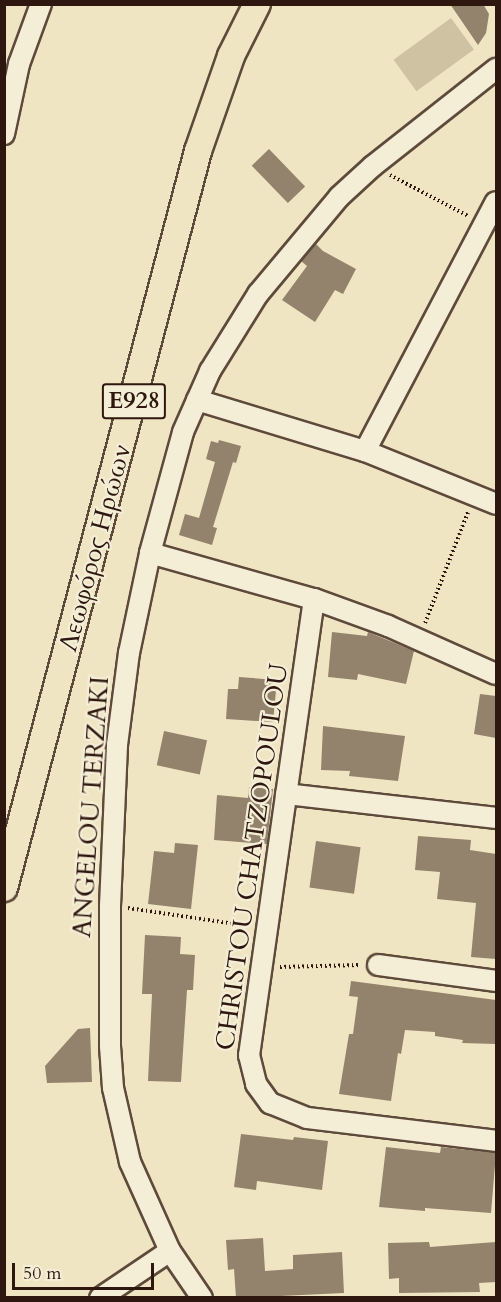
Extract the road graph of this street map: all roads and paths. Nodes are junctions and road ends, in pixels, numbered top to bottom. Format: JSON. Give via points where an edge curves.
{"nodes":[{"id":1,"x":41,"y":4,"type":"edge"},
{"id":2,"x":256,"y":4,"type":"edge"},
{"id":3,"x":12,"y":61,"type":"edge"},
{"id":4,"x":496,"y":69,"type":"edge"},
{"id":5,"x":4,"y":134,"type":"edge"},
{"id":6,"x":373,"y":166,"type":"junction"},
{"id":7,"x":496,"y":202,"type":"edge"},
{"id":8,"x":485,"y":225,"type":"junction"},
{"id":9,"x":197,"y":400,"type":"junction"},
{"id":10,"x":365,"y":451,"type":"junction"},
{"id":11,"x":475,"y":495,"type":"junction"},
{"id":12,"x":496,"y":504,"type":"edge"},
{"id":13,"x":150,"y":553,"type":"junction"},
{"id":14,"x":314,"y":599,"type":"junction"},
{"id":15,"x":418,"y":640,"type":"junction"},
{"id":16,"x":496,"y":675,"type":"edge"},
{"id":17,"x":286,"y":794,"type":"junction"},
{"id":18,"x":496,"y":818,"type":"edge"},
{"id":19,"x":4,"y":888,"type":"edge"},
{"id":20,"x":110,"y":906,"type":"junction"},
{"id":21,"x":267,"y":929,"type":"junction"},
{"id":22,"x":378,"y":965,"type":"joint"},
{"id":23,"x":262,"y":968,"type":"junction"},
{"id":24,"x":496,"y":981,"type":"edge"},
{"id":25,"x":496,"y":1142,"type":"edge"},
{"id":26,"x":170,"y":1251,"type":"junction"},
{"id":27,"x":100,"y":1298,"type":"edge"},
{"id":28,"x":202,"y":1298,"type":"edge"}],
"edges":[{"from":1,"to":3,"type":"street"},
{"from":2,"to":19,"type":"main road","name":"Λεωφόρος Ηρώων","number":"E928","via":[[231,56],[198,151]]},
{"from":3,"to":5,"type":"street"},
{"from":4,"to":6,"type":"street","name":"ANGELOU TERZAKI"},
{"from":6,"to":8,"type":"path"},
{"from":6,"to":9,"type":"street","name":"ANGELOU TERZAKI","via":[[339,197],[258,294],[210,371]]},
{"from":7,"to":8,"type":"street"},
{"from":8,"to":10,"type":"street"},
{"from":9,"to":10,"type":"street"},
{"from":9,"to":13,"type":"street","name":"ANGELOU TERZAKI","via":[[167,483]]},
{"from":10,"to":11,"type":"street"},
{"from":11,"to":12,"type":"street"},
{"from":11,"to":15,"type":"path"},
{"from":13,"to":14,"type":"street"},
{"from":13,"to":20,"type":"street","name":"ANGELOU TERZAKI","via":[[129,654],[117,745]]},
{"from":14,"to":15,"type":"street"},
{"from":14,"to":17,"type":"street","name":"CHRISTOU CHATZOPOULOU"},
{"from":15,"to":16,"type":"street"},
{"from":17,"to":18,"type":"street"},
{"from":17,"to":21,"type":"street","name":"CHRISTOU CHATZOPOULOU"},
{"from":20,"to":21,"type":"path"},
{"from":20,"to":26,"type":"street","name":"ANGELOU TERZAKI","via":[[113,1088],[130,1162]]},
{"from":21,"to":23,"type":"street","name":"CHRISTOU CHATZOPOULOU"},
{"from":22,"to":23,"type":"path"},
{"from":22,"to":24,"type":"street"},
{"from":23,"to":25,"type":"street","name":"CHRISTOU CHATZOPOULOU","via":[[249,1055],[256,1084],[270,1103],[307,1118]]},
{"from":26,"to":27,"type":"street"},
{"from":26,"to":28,"type":"street","name":"ANGELOU TERZAKI"}]}
